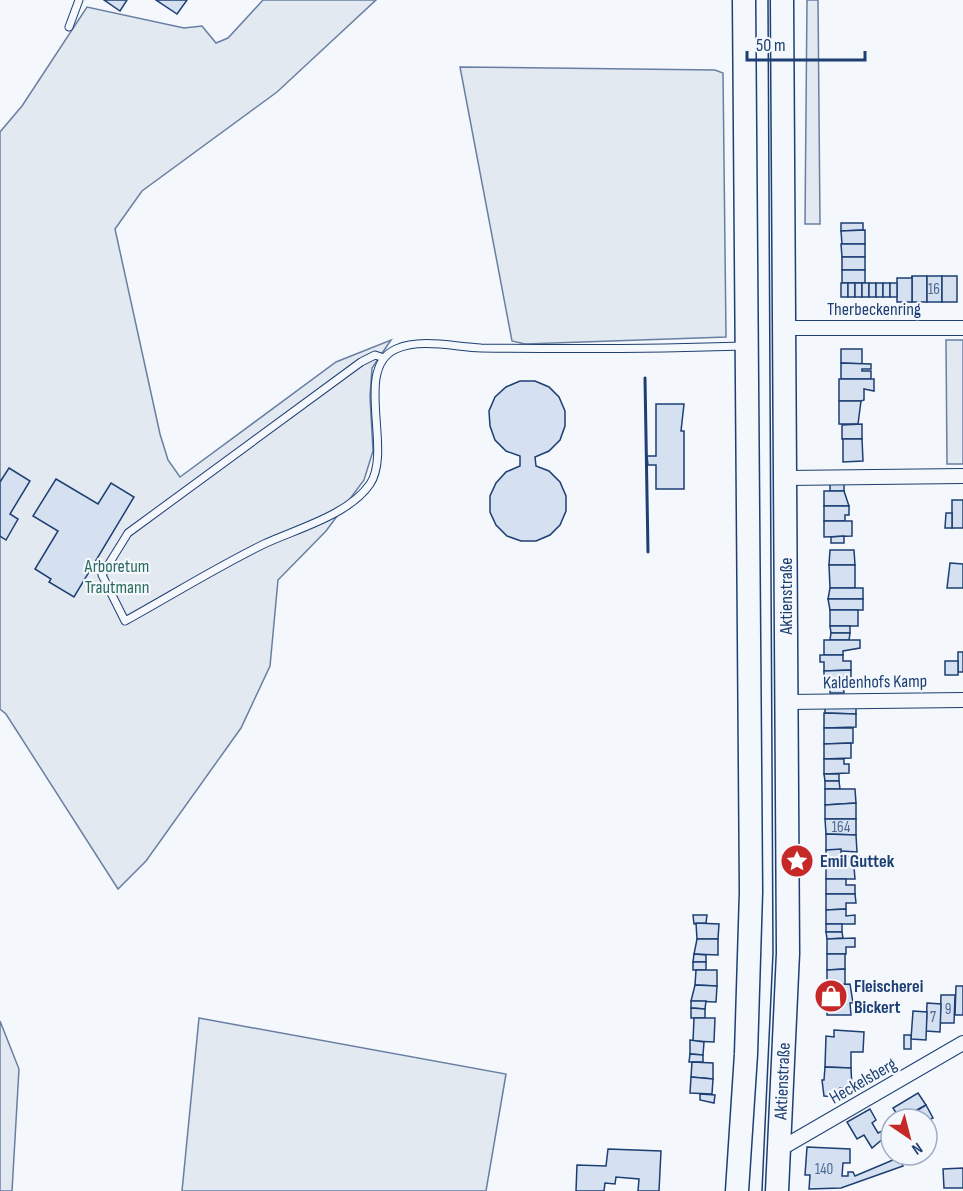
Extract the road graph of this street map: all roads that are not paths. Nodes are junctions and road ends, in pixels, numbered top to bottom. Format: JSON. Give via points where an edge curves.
{"nodes":[{"id":1,"x":79,"y":0,"type":"edge"},
{"id":2,"x":744,"y":0,"type":"edge"},
{"id":3,"x":782,"y":0,"type":"edge"},
{"id":4,"x":69,"y":27,"type":"dead end"},
{"id":5,"x":785,"y":328,"type":"junction"},
{"id":6,"x":963,"y":328,"type":"edge"},
{"id":7,"x":747,"y":346,"type":"junction"},
{"id":8,"x":384,"y":358,"type":"junction"},
{"id":9,"x":963,"y":476,"type":"edge"},
{"id":10,"x":786,"y":478,"type":"junction"},
{"id":11,"x":963,"y":700,"type":"edge"},
{"id":12,"x":787,"y":702,"type":"junction"},
{"id":13,"x":963,"y":1043,"type":"edge"},
{"id":14,"x":780,"y":1149,"type":"junction"},
{"id":15,"x":737,"y":1191,"type":"edge"},
{"id":16,"x":777,"y":1191,"type":"edge"}],
"edges":[{"from":1,"to":4,"type":"lane"},
{"from":2,"to":7,"type":"main road","name":"Aktienstraße"},
{"from":3,"to":5,"type":"main road","name":"Aktienstraße"},
{"from":5,"to":6,"type":"street","name":"Therbeckenring"},
{"from":5,"to":10,"type":"main road","name":"Aktienstraße"},
{"from":7,"to":8,"type":"lane","via":[[480,348],[413,344],[395,349]]},
{"from":7,"to":15,"type":"main road","name":"Aktienstraße","via":[[751,892]]},
{"from":8,"to":8,"type":"lane","via":[[374,392],[379,458],[370,484],[339,512],[264,544],[125,621],[102,575],[128,533],[361,362],[375,355]]},
{"from":9,"to":10,"type":"street"},
{"from":10,"to":12,"type":"main road","name":"Aktienstraße"},
{"from":11,"to":12,"type":"street","name":"Kaldenhofs Kamp"},
{"from":12,"to":14,"type":"main road","name":"Aktienstraße","via":[[788,953]]},
{"from":13,"to":14,"type":"street","name":"Heckelsberg"},
{"from":14,"to":16,"type":"main road","name":"Aktienstraße"}]}
